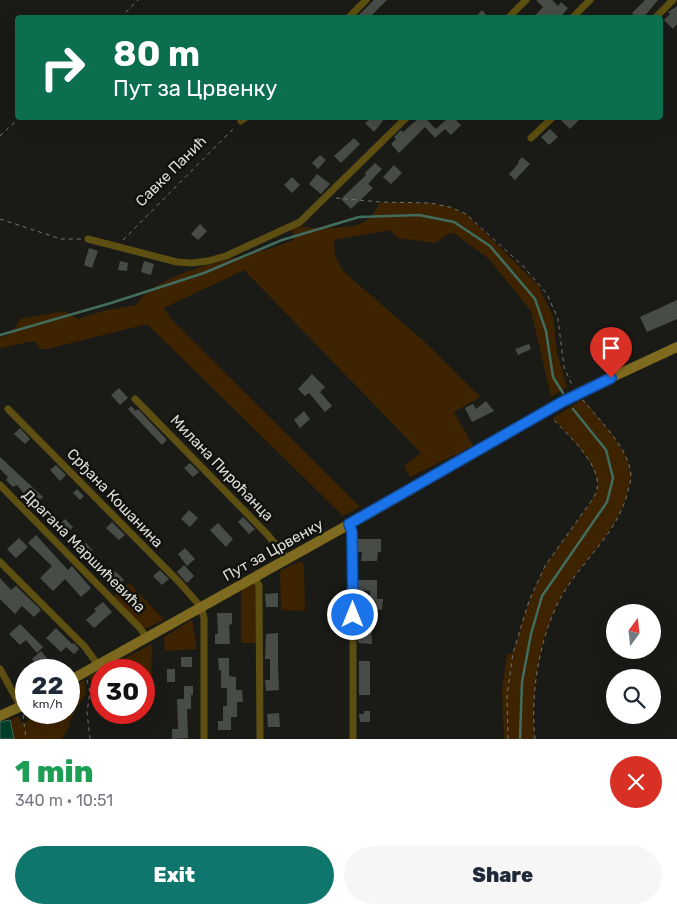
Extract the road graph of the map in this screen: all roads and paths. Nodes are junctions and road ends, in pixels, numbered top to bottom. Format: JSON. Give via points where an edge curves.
{"nodes":[{"id":1,"x":138,"y":0,"type":"edge"},
{"id":2,"x":366,"y":0,"type":"edge"},
{"id":3,"x":526,"y":0,"type":"edge"},
{"id":4,"x":590,"y":0,"type":"edge"},
{"id":5,"x":673,"y":0,"type":"edge"},
{"id":6,"x":123,"y":15,"type":"edge"},
{"id":7,"x":351,"y":15,"type":"edge"},
{"id":8,"x":511,"y":15,"type":"edge"},
{"id":9,"x":575,"y":15,"type":"edge"},
{"id":10,"x":658,"y":15,"type":"edge"},
{"id":11,"x":17,"y":120,"type":"edge"},
{"id":12,"x":242,"y":120,"type":"edge"},
{"id":13,"x":404,"y":120,"type":"edge"},
{"id":14,"x":550,"y":120,"type":"edge"},
{"id":15,"x":0,"y":136,"type":"edge"},
{"id":16,"x":531,"y":138,"type":"dead end"},
{"id":17,"x":327,"y":197,"type":"junction"},
{"id":18,"x":0,"y":219,"type":"edge"},
{"id":19,"x":88,"y":239,"type":"joint"},
{"id":20,"x":119,"y":246,"type":"junction"},
{"id":21,"x":677,"y":347,"type":"edge"},
{"id":22,"x":578,"y":394,"type":"junction"},
{"id":23,"x":135,"y":399,"type":"dead end"},
{"id":24,"x":8,"y":409,"type":"dead end"},
{"id":25,"x":546,"y":411,"type":"junction"},
{"id":26,"x":0,"y":486,"type":"edge"},
{"id":27,"x":349,"y":524,"type":"junction"},
{"id":28,"x":287,"y":559,"type":"junction"},
{"id":29,"x":0,"y":562,"type":"edge"},
{"id":30,"x":255,"y":577,"type":"junction"},
{"id":31,"x":201,"y":607,"type":"junction"},
{"id":32,"x":147,"y":638,"type":"junction"},
{"id":33,"x":93,"y":659,"type":"edge"},
{"id":34,"x":109,"y":659,"type":"edge"},
{"id":35,"x":90,"y":669,"type":"edge"},
{"id":36,"x":0,"y":670,"type":"edge"},
{"id":37,"x":83,"y":673,"type":"junction"},
{"id":38,"x":80,"y":675,"type":"edge"},
{"id":39,"x":15,"y":692,"type":"edge"},
{"id":40,"x":25,"y":724,"type":"edge"},
{"id":41,"x":26,"y":739,"type":"edge"},
{"id":42,"x":90,"y":739,"type":"edge"},
{"id":43,"x":204,"y":739,"type":"edge"},
{"id":44,"x":260,"y":739,"type":"edge"},
{"id":45,"x":353,"y":739,"type":"edge"},
{"id":46,"x":508,"y":739,"type":"edge"},
{"id":47,"x":535,"y":739,"type":"edge"}],
"edges":[{"from":1,"to":6,"type":"path"},
{"from":2,"to":7,"type":"street"},
{"from":3,"to":8,"type":"street"},
{"from":4,"to":9,"type":"street"},
{"from":5,"to":10,"type":"street"},
{"from":11,"to":15,"type":"path"},
{"from":12,"to":20,"type":"path","name":"Савке Панић"},
{"from":13,"to":17,"type":"street"},
{"from":14,"to":16,"type":"street"},
{"from":17,"to":20,"type":"street","via":[[300,222],[208,262],[178,262]]},
{"from":17,"to":22,"type":"path","via":[[430,203],[450,206],[466,214],[523,266],[547,294],[558,319],[564,366]]},
{"from":18,"to":19,"type":"path","via":[[61,239]]},
{"from":19,"to":20,"type":"street"},
{"from":21,"to":22,"type":"street","name":"Пут за Црвенку"},
{"from":22,"to":25,"type":"street","name":"Пут за Црвенку"},
{"from":22,"to":47,"type":"path","via":[[621,447],[628,460],[631,477],[625,503],[610,533],[575,575],[551,620],[535,685],[532,714]]},
{"from":23,"to":28,"type":"street","name":"Милана Пироћанца","via":[[267,534]]},
{"from":24,"to":31,"type":"street","name":"Срђана Кошанина"},
{"from":25,"to":27,"type":"street","name":"Пут за Црвенку"},
{"from":25,"to":46,"type":"path","via":[[595,469],[597,488],[545,566],[529,601],[512,653],[507,696]]},
{"from":26,"to":32,"type":"street","name":"Драгана Маршићевића"},
{"from":27,"to":28,"type":"street","name":"Пут за Црвенку"},
{"from":27,"to":45,"type":"street","via":[[353,576]]},
{"from":28,"to":30,"type":"street","name":"Пут за Црвенку"},
{"from":29,"to":33,"type":"street"},
{"from":30,"to":31,"type":"street","name":"Пут за Црвенку"},
{"from":30,"to":44,"type":"street","via":[[259,586]]},
{"from":31,"to":32,"type":"street","name":"Пут за Црвенку"},
{"from":31,"to":43,"type":"street","via":[[204,618]]},
{"from":32,"to":34,"type":"street","name":"Пут за Црвенку"},
{"from":35,"to":37,"type":"street","name":"Пут за Црвенку"},
{"from":36,"to":39,"type":"street"},
{"from":37,"to":38,"type":"street","name":"Пут за Црвенку"},
{"from":37,"to":42,"type":"path","via":[[90,685],[87,712]]},
{"from":40,"to":41,"type":"path"}]}
